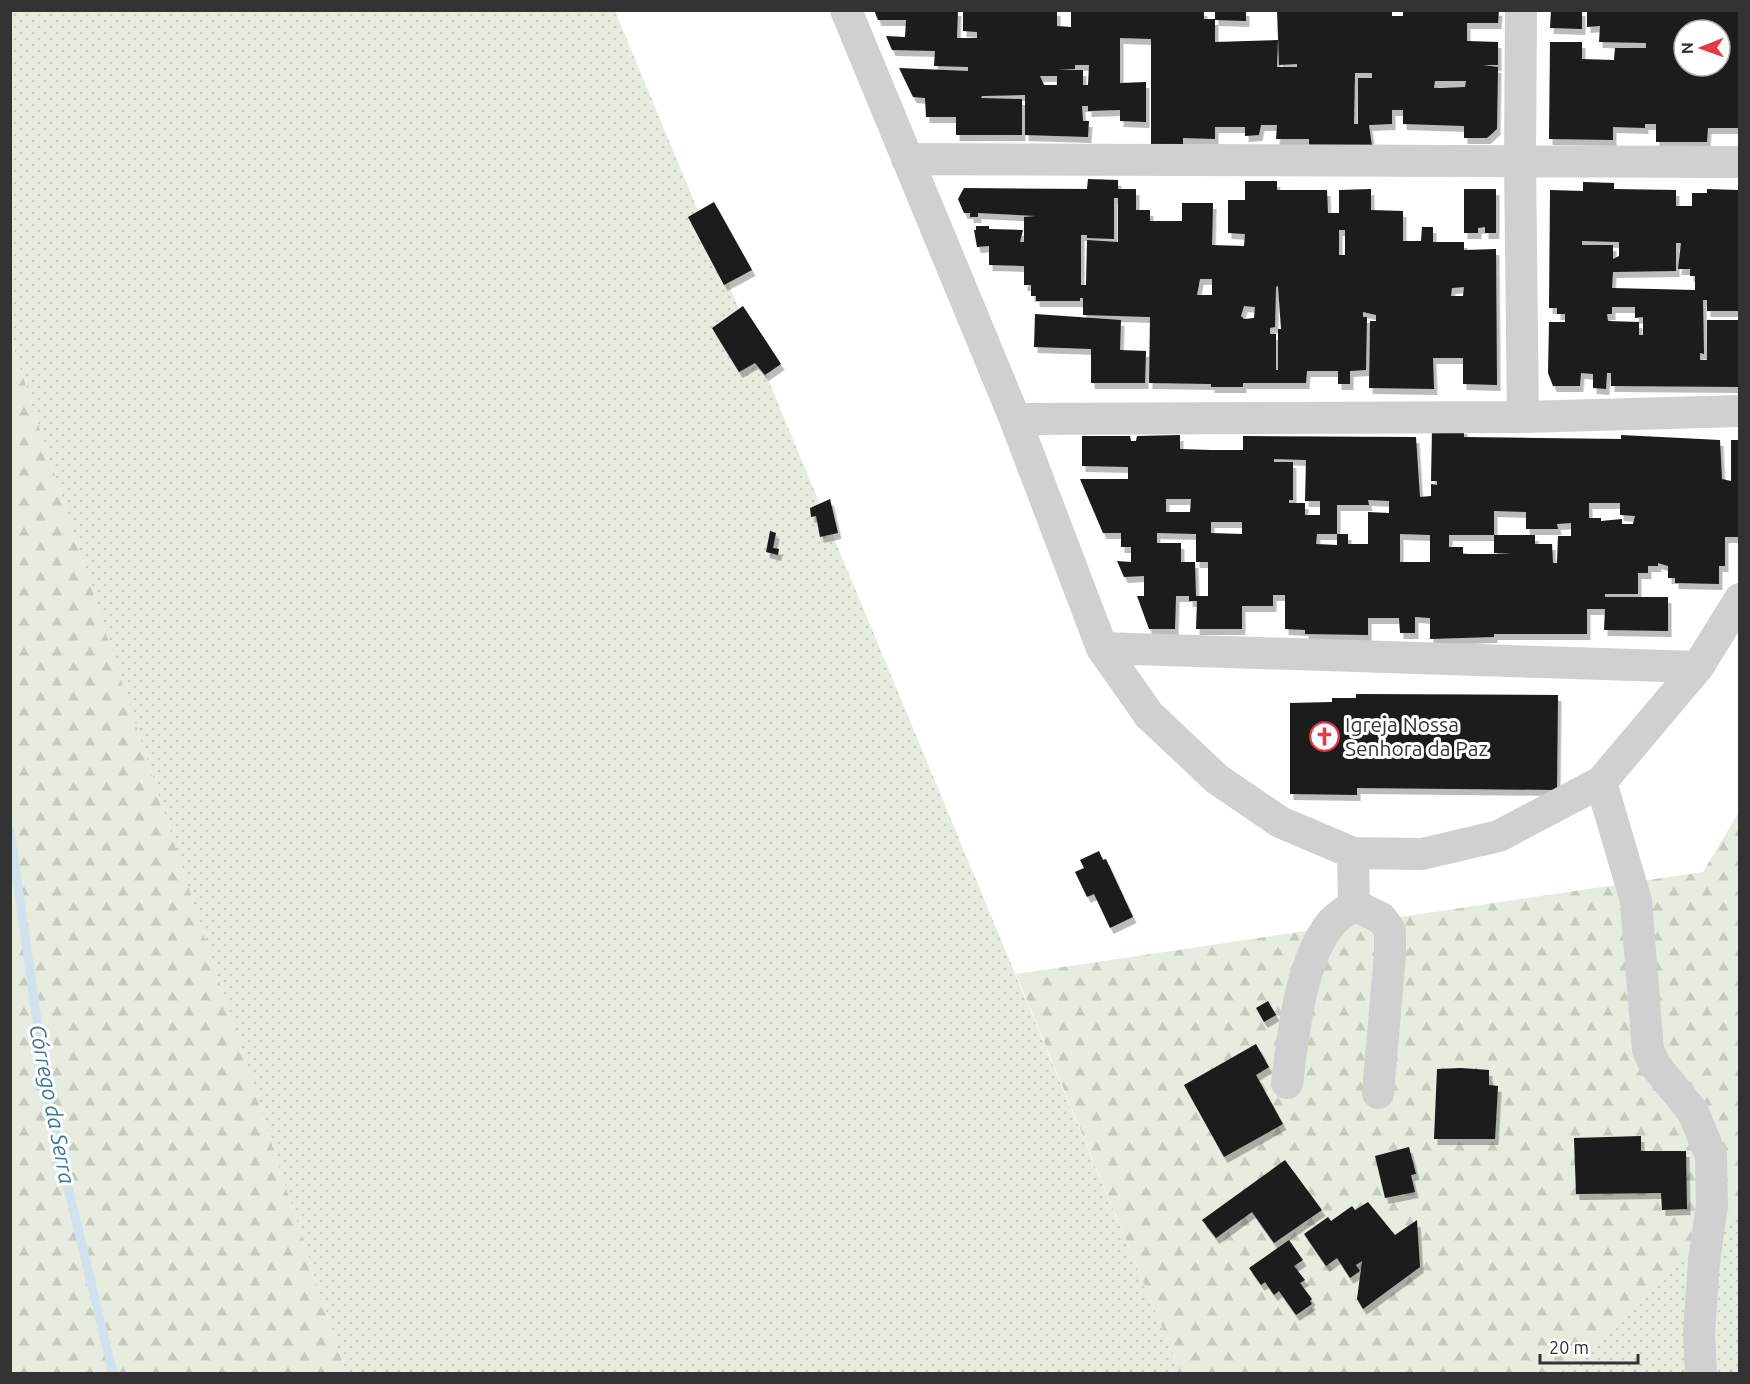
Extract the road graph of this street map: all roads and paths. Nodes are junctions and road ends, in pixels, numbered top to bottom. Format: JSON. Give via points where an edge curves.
{"nodes":[{"id":1,"x":846,"y":10,"type":"edge"},
{"id":2,"x":1521,"y":10,"type":"edge"},
{"id":3,"x":907,"y":159,"type":"junction"},
{"id":4,"x":1520,"y":162,"type":"junction"},
{"id":5,"x":1740,"y":162,"type":"edge"},
{"id":6,"x":1740,"y":411,"type":"edge"},
{"id":7,"x":1523,"y":417,"type":"junction"},
{"id":8,"x":1015,"y":418,"type":"junction"},
{"id":9,"x":1740,"y":598,"type":"edge"},
{"id":10,"x":1102,"y":648,"type":"junction"},
{"id":11,"x":1698,"y":667,"type":"junction"},
{"id":12,"x":1601,"y":782,"type":"junction"},
{"id":13,"x":1353,"y":853,"type":"junction"},
{"id":14,"x":1354,"y":904,"type":"junction"},
{"id":15,"x":1287,"y":1083,"type":"dead end"},
{"id":16,"x":1378,"y":1093,"type":"dead end"},
{"id":17,"x":1701,"y":1374,"type":"edge"}],
"edges":[{"from":1,"to":3,"type":"street"},
{"from":2,"to":4,"type":"street"},
{"from":3,"to":4,"type":"street"},
{"from":3,"to":8,"type":"street"},
{"from":4,"to":5,"type":"street"},
{"from":4,"to":7,"type":"street"},
{"from":6,"to":7,"type":"street"},
{"from":7,"to":8,"type":"street"},
{"from":8,"to":10,"type":"street"},
{"from":9,"to":11,"type":"street"},
{"from":10,"to":11,"type":"street"},
{"from":10,"to":13,"type":"street","via":[[1149,715],[1217,779],[1280,822]]},
{"from":11,"to":12,"type":"street"},
{"from":12,"to":13,"type":"street","via":[[1499,836],[1422,854]]},
{"from":12,"to":17,"type":"street","via":[[1636,901],[1648,1050],[1655,1065],[1693,1112],[1711,1156],[1713,1205],[1704,1261],[1699,1333]]},
{"from":13,"to":14,"type":"street"},
{"from":14,"to":15,"type":"street","via":[[1333,921],[1309,970],[1294,1030]]},
{"from":14,"to":16,"type":"street","via":[[1381,918],[1390,930]]}]}
